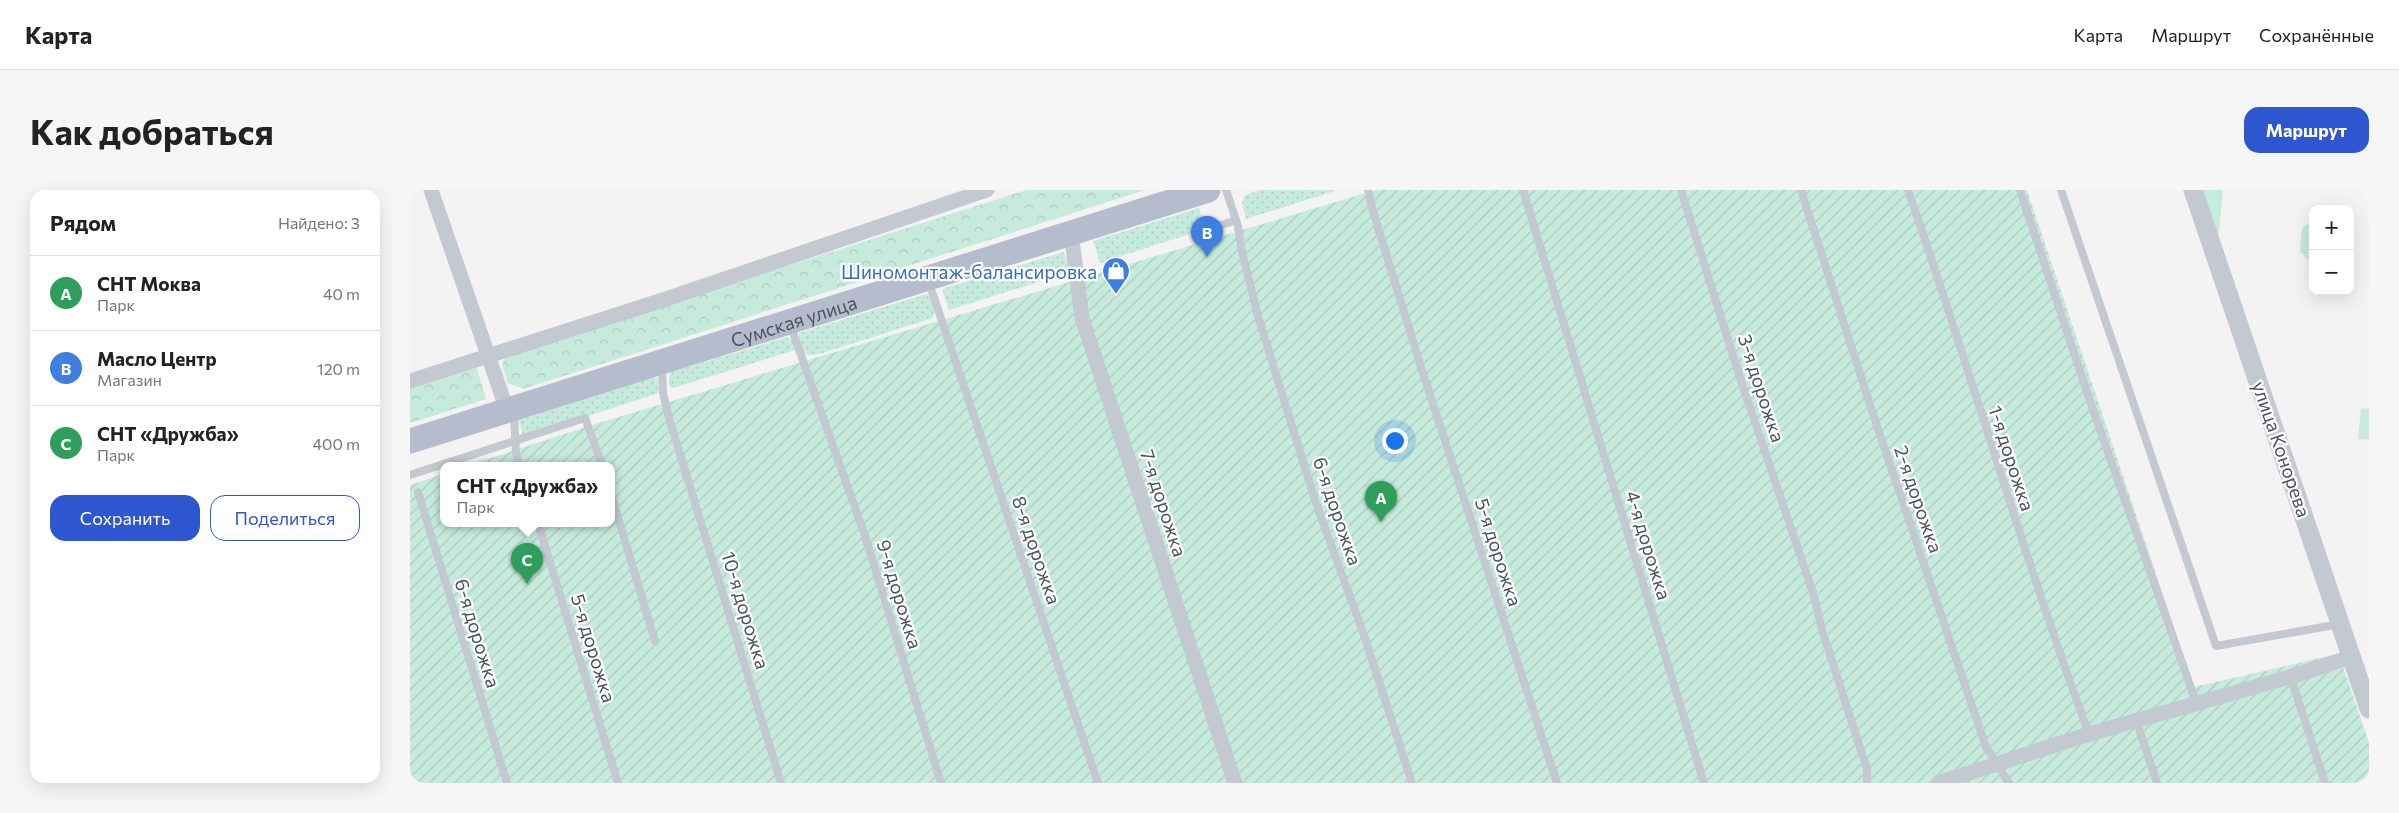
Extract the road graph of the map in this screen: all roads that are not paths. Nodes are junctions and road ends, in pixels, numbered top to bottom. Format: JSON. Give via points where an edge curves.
{"nodes":[{"id":1,"x":431,"y":190,"type":"edge"},
{"id":2,"x":987,"y":190,"type":"edge"},
{"id":3,"x":1208,"y":190,"type":"edge"},
{"id":4,"x":1226,"y":190,"type":"edge"},
{"id":5,"x":1368,"y":190,"type":"edge"},
{"id":6,"x":1523,"y":190,"type":"edge"},
{"id":7,"x":1681,"y":190,"type":"edge"},
{"id":8,"x":1801,"y":190,"type":"edge"},
{"id":9,"x":1908,"y":190,"type":"edge"},
{"id":10,"x":2020,"y":190,"type":"edge"},
{"id":11,"x":2061,"y":190,"type":"edge"},
{"id":12,"x":2193,"y":190,"type":"edge"},
{"id":13,"x":1166,"y":196,"type":"edge"},
{"id":14,"x":1236,"y":220,"type":"junction"},
{"id":15,"x":1210,"y":229,"type":"dead end"},
{"id":16,"x":1071,"y":232,"type":"junction"},
{"id":17,"x":927,"y":278,"type":"junction"},
{"id":18,"x":789,"y":321,"type":"junction"},
{"id":19,"x":490,"y":357,"type":"junction"},
{"id":20,"x":662,"y":362,"type":"junction"},
{"id":21,"x":410,"y":381,"type":"edge"},
{"id":22,"x":511,"y":409,"type":"junction"},
{"id":23,"x":410,"y":441,"type":"edge"},
{"id":24,"x":515,"y":441,"type":"junction"},
{"id":25,"x":450,"y":462,"type":"edge"},
{"id":26,"x":518,"y":462,"type":"edge"},
{"id":27,"x":601,"y":462,"type":"edge"},
{"id":28,"x":440,"y":465,"type":"edge"},
{"id":29,"x":410,"y":475,"type":"edge"},
{"id":30,"x":418,"y":492,"type":"dead end"},
{"id":31,"x":615,"y":507,"type":"edge"},
{"id":32,"x":539,"y":527,"type":"edge"},
{"id":33,"x":2340,"y":624,"type":"junction"},
{"id":34,"x":655,"y":641,"type":"dead end"},
{"id":35,"x":2351,"y":657,"type":"junction"},
{"id":36,"x":2290,"y":675,"type":"junction"},
{"id":37,"x":2196,"y":702,"type":"junction"},
{"id":38,"x":2369,"y":709,"type":"edge"},
{"id":39,"x":2136,"y":720,"type":"junction"},
{"id":40,"x":2089,"y":734,"type":"junction"},
{"id":41,"x":1999,"y":764,"type":"junction"},
{"id":42,"x":507,"y":783,"type":"edge"},
{"id":43,"x":618,"y":783,"type":"edge"},
{"id":44,"x":781,"y":783,"type":"edge"},
{"id":45,"x":941,"y":783,"type":"edge"},
{"id":46,"x":1098,"y":783,"type":"edge"},
{"id":47,"x":1235,"y":783,"type":"edge"},
{"id":48,"x":1412,"y":783,"type":"edge"},
{"id":49,"x":1557,"y":783,"type":"edge"},
{"id":50,"x":1704,"y":783,"type":"edge"},
{"id":51,"x":1866,"y":783,"type":"edge"},
{"id":52,"x":1938,"y":783,"type":"edge"},
{"id":53,"x":2009,"y":783,"type":"edge"},
{"id":54,"x":2157,"y":783,"type":"edge"},
{"id":55,"x":2325,"y":783,"type":"edge"}],
"edges":[{"from":1,"to":19,"type":"street"},
{"from":2,"to":19,"type":"street"},
{"from":3,"to":13,"type":"main road","name":"Сумская улица"},
{"from":4,"to":14,"type":"lane","name":"6-я дорожка"},
{"from":5,"to":49,"type":"lane","name":"5-я дорожка"},
{"from":6,"to":50,"type":"lane","name":"4-я дорожка"},
{"from":7,"to":51,"type":"lane","name":"3-я дорожка","via":[[1814,596],[1867,769]]},
{"from":8,"to":41,"type":"lane","name":"2-я дорожка","via":[[1986,747]]},
{"from":9,"to":40,"type":"lane","name":"1-я дорожка","via":[[1951,315],[2031,571]]},
{"from":10,"to":37,"type":"lane"},
{"from":11,"to":33,"type":"lane","via":[[2216,646]]},
{"from":12,"to":33,"type":"street","name":"улица Конорева"},
{"from":13,"to":16,"type":"main road","name":"Сумская улица"},
{"from":14,"to":15,"type":"lane"},
{"from":14,"to":48,"type":"lane","name":"6-я дорожка","via":[[1258,316],[1316,503],[1365,638]]},
{"from":16,"to":17,"type":"main road","name":"Сумская улица"},
{"from":16,"to":47,"type":"street","name":"7-я дорожка","via":[[1082,318]]},
{"from":17,"to":18,"type":"main road","name":"Сумская улица"},
{"from":17,"to":46,"type":"lane","name":"8-я дорожка"},
{"from":18,"to":20,"type":"main road","name":"Сумская улица"},
{"from":18,"to":45,"type":"lane","name":"9-я дорожка","via":[[865,536]]},
{"from":19,"to":21,"type":"street"},
{"from":19,"to":22,"type":"street"},
{"from":20,"to":22,"type":"main road","name":"Сумская улица"},
{"from":20,"to":44,"type":"lane","name":"10-я дорожка","via":[[663,393],[678,448]]},
{"from":22,"to":23,"type":"main road","name":"Сумская улица"},
{"from":22,"to":24,"type":"lane"},
{"from":24,"to":25,"type":"lane"},
{"from":24,"to":26,"type":"lane"},
{"from":24,"to":27,"type":"lane","via":[[586,418]]},
{"from":28,"to":29,"type":"lane"},
{"from":30,"to":42,"type":"lane","name":"6-я дорожка"},
{"from":31,"to":34,"type":"lane"},
{"from":32,"to":43,"type":"lane","name":"5-я дорожка"},
{"from":33,"to":35,"type":"street","name":"улица Конорева"},
{"from":35,"to":36,"type":"street"},
{"from":35,"to":38,"type":"street","name":"улица Конорева"},
{"from":36,"to":37,"type":"street"},
{"from":36,"to":55,"type":"lane"},
{"from":37,"to":39,"type":"street"},
{"from":39,"to":40,"type":"street"},
{"from":39,"to":54,"type":"lane"},
{"from":40,"to":41,"type":"street"},
{"from":41,"to":52,"type":"street"},
{"from":41,"to":53,"type":"lane","name":"2-я дорожка"}]}
